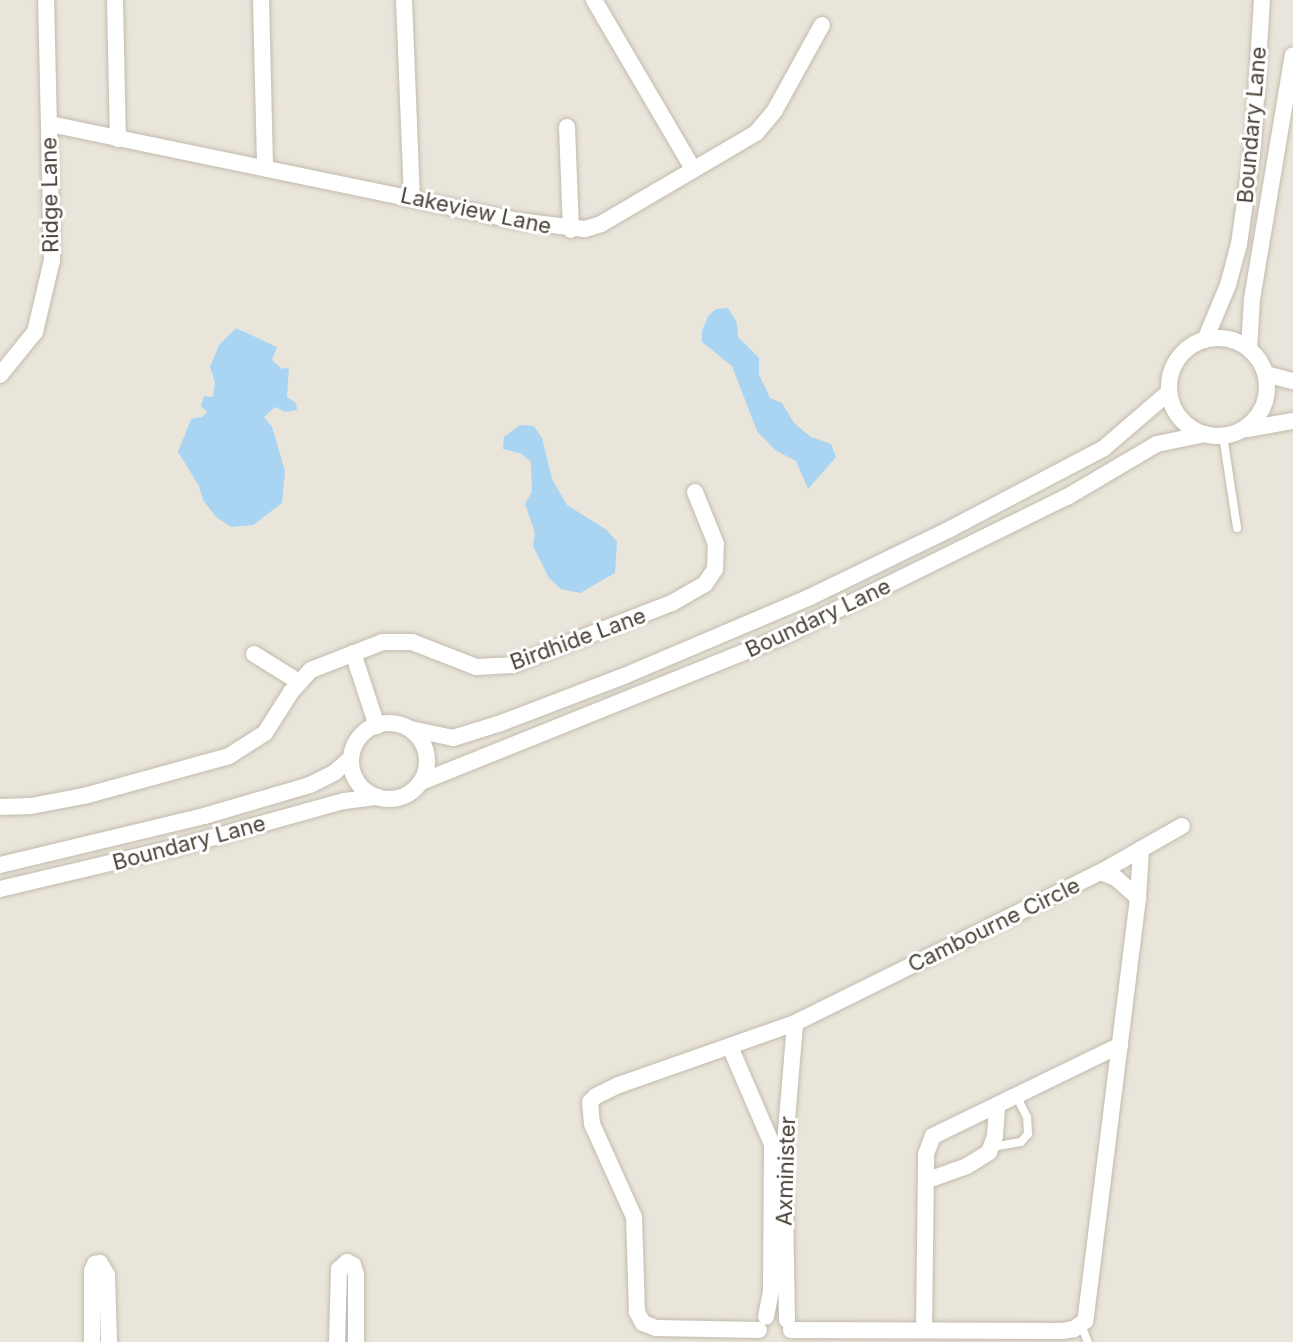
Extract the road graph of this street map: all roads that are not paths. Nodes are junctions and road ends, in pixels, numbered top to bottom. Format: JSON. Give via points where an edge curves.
{"nodes":[{"id":1,"x":46,"y":0,"type":"edge"},
{"id":2,"x":115,"y":0,"type":"edge"},
{"id":3,"x":261,"y":0,"type":"edge"},
{"id":4,"x":404,"y":0,"type":"edge"},
{"id":5,"x":594,"y":0,"type":"edge"},
{"id":6,"x":1262,"y":5,"type":"edge"},
{"id":7,"x":822,"y":25,"type":"dead end"},
{"id":8,"x":1293,"y":55,"type":"edge"},
{"id":9,"x":50,"y":124,"type":"junction"},
{"id":10,"x":567,"y":127,"type":"dead end"},
{"id":11,"x":118,"y":139,"type":"junction"},
{"id":12,"x":265,"y":168,"type":"junction"},
{"id":13,"x":693,"y":169,"type":"junction"},
{"id":14,"x":412,"y":197,"type":"junction"},
{"id":15,"x":571,"y":230,"type":"junction"},
{"id":16,"x":1205,"y":340,"type":"junction"},
{"id":17,"x":1249,"y":349,"type":"junction"},
{"id":18,"x":1266,"y":374,"type":"junction"},
{"id":19,"x":0,"y":375,"type":"edge"},
{"id":20,"x":1293,"y":381,"type":"edge"},
{"id":21,"x":1169,"y":392,"type":"junction"},
{"id":22,"x":1293,"y":421,"type":"edge"},
{"id":23,"x":1246,"y":429,"type":"junction"},
{"id":24,"x":1205,"y":434,"type":"junction"},
{"id":25,"x":1223,"y":436,"type":"junction"},
{"id":26,"x":695,"y":492,"type":"dead end"},
{"id":27,"x":1237,"y":528,"type":"dead end"},
{"id":28,"x":353,"y":653,"type":"junction"},
{"id":29,"x":254,"y":654,"type":"dead end"},
{"id":30,"x":299,"y":682,"type":"junction"},
{"id":31,"x":377,"y":726,"type":"junction"},
{"id":32,"x":411,"y":729,"type":"junction"},
{"id":33,"x":351,"y":758,"type":"junction"},
{"id":34,"x":421,"y":782,"type":"junction"},
{"id":35,"x":378,"y":797,"type":"junction"},
{"id":36,"x":0,"y":807,"type":"edge"},
{"id":37,"x":1182,"y":826,"type":"dead end"},
{"id":38,"x":1141,"y":849,"type":"junction"},
{"id":39,"x":0,"y":865,"type":"edge"},
{"id":40,"x":1101,"y":872,"type":"junction"},
{"id":41,"x":0,"y":889,"type":"edge"},
{"id":42,"x":1138,"y":898,"type":"junction"},
{"id":43,"x":795,"y":1023,"type":"junction"},
{"id":44,"x":1120,"y":1045,"type":"junction"},
{"id":45,"x":731,"y":1049,"type":"junction"},
{"id":46,"x":1017,"y":1097,"type":"junction"},
{"id":47,"x":997,"y":1107,"type":"junction"},
{"id":48,"x":992,"y":1147,"type":"junction"},
{"id":49,"x":928,"y":1180,"type":"junction"},
{"id":50,"x":1081,"y":1325,"type":"junction"},
{"id":51,"x":763,"y":1330,"type":"edge"},
{"id":52,"x":787,"y":1330,"type":"edge"},
{"id":53,"x":924,"y":1330,"type":"junction"},
{"id":54,"x":92,"y":1342,"type":"edge"},
{"id":55,"x":109,"y":1342,"type":"edge"},
{"id":56,"x":337,"y":1342,"type":"edge"},
{"id":57,"x":356,"y":1342,"type":"edge"},
{"id":58,"x":1088,"y":1342,"type":"edge"}],
"edges":[{"from":1,"to":9,"type":"street","name":"Ridge Lane"},
{"from":2,"to":11,"type":"street"},
{"from":3,"to":12,"type":"street"},
{"from":4,"to":14,"type":"street"},
{"from":5,"to":13,"type":"street"},
{"from":6,"to":16,"type":"street","name":"Boundary Lane","via":[[1253,146],[1239,244]]},
{"from":7,"to":13,"type":"street","name":"Lakeview Lane","via":[[767,123]]},
{"from":8,"to":17,"type":"street","name":"Boundary Lane","via":[[1252,299]]},
{"from":9,"to":11,"type":"street","name":"Lakeview Lane"},
{"from":9,"to":19,"type":"street","name":"Ridge Lane","via":[[50,269],[35,332]]},
{"from":10,"to":15,"type":"street"},
{"from":11,"to":12,"type":"street","name":"Lakeview Lane"},
{"from":12,"to":14,"type":"street","name":"Lakeview Lane"},
{"from":13,"to":15,"type":"street","name":"Lakeview Lane","via":[[601,224]]},
{"from":14,"to":15,"type":"street","name":"Lakeview Lane"},
{"from":16,"to":17,"type":"street","via":[[1221,338]]},
{"from":16,"to":21,"type":"street","via":[[1178,359]]},
{"from":17,"to":18,"type":"street"},
{"from":18,"to":20,"type":"street"},
{"from":18,"to":23,"type":"street","via":[[1265,405]]},
{"from":21,"to":24,"type":"street","via":[[1183,422]]},
{"from":21,"to":32,"type":"street","name":"Boundary Lane","via":[[1104,448],[810,597],[501,723],[453,738]]},
{"from":22,"to":23,"type":"street"},
{"from":23,"to":25,"type":"street"},
{"from":24,"to":25,"type":"street"},
{"from":24,"to":34,"type":"street","name":"Boundary Lane","via":[[1157,444],[1054,504],[784,636]]},
{"from":25,"to":27,"type":"lane"},
{"from":26,"to":28,"type":"street","name":"Birdhide Lane","via":[[716,544],[715,569],[705,584],[672,603],[512,665],[476,667],[400,640]]},
{"from":28,"to":30,"type":"street","name":"Birdhide Lane","via":[[311,670]]},
{"from":28,"to":31,"type":"street"},
{"from":29,"to":30,"type":"street"},
{"from":30,"to":36,"type":"street","name":"Birdhide Lane","via":[[265,733],[229,756],[84,796]]},
{"from":31,"to":32,"type":"street"},
{"from":31,"to":33,"type":"street","via":[[362,734]]},
{"from":32,"to":34,"type":"street","via":[[425,748]]},
{"from":33,"to":35,"type":"street","via":[[358,783]]},
{"from":33,"to":39,"type":"street","name":"Boundary Lane","via":[[310,785]]},
{"from":34,"to":35,"type":"street","via":[[402,797]]},
{"from":35,"to":41,"type":"street","name":"Boundary Lane","via":[[344,801]]},
{"from":37,"to":38,"type":"street"},
{"from":38,"to":40,"type":"street"},
{"from":38,"to":42,"type":"street"},
{"from":40,"to":42,"type":"street","name":"Cambourne Circle"},
{"from":40,"to":43,"type":"street","name":"Cambourne Circle"},
{"from":42,"to":44,"type":"street"},
{"from":43,"to":45,"type":"street","name":"Cambourne Circle"},
{"from":43,"to":52,"type":"street","name":"Axminister","via":[[784,1155]]},
{"from":44,"to":46,"type":"street"},
{"from":44,"to":50,"type":"street","via":[[1087,1311]]},
{"from":45,"to":51,"type":"street","name":"Axminister","via":[[772,1144],[771,1291]]},
{"from":45,"to":51,"type":"street","name":"Cambourne Circle","via":[[606,1090],[590,1102],[590,1113],[634,1217],[637,1312],[643,1323],[656,1328]]},
{"from":46,"to":47,"type":"street"},
{"from":46,"to":48,"type":"lane","via":[[1028,1134],[1021,1142]]},
{"from":47,"to":48,"type":"street"},
{"from":47,"to":49,"type":"street","via":[[933,1136],[926,1154]]},
{"from":48,"to":49,"type":"street","via":[[967,1166]]},
{"from":49,"to":53,"type":"street"},
{"from":50,"to":53,"type":"street","via":[[1063,1331]]},
{"from":50,"to":58,"type":"lane"},
{"from":51,"to":52,"type":"street","via":[[777,1314]]},
{"from":52,"to":53,"type":"street"},
{"from":54,"to":55,"type":"street","via":[[92,1271],[98,1263],[106,1271]]},
{"from":56,"to":57,"type":"street","via":[[339,1269],[347,1262],[356,1275]]}]}
